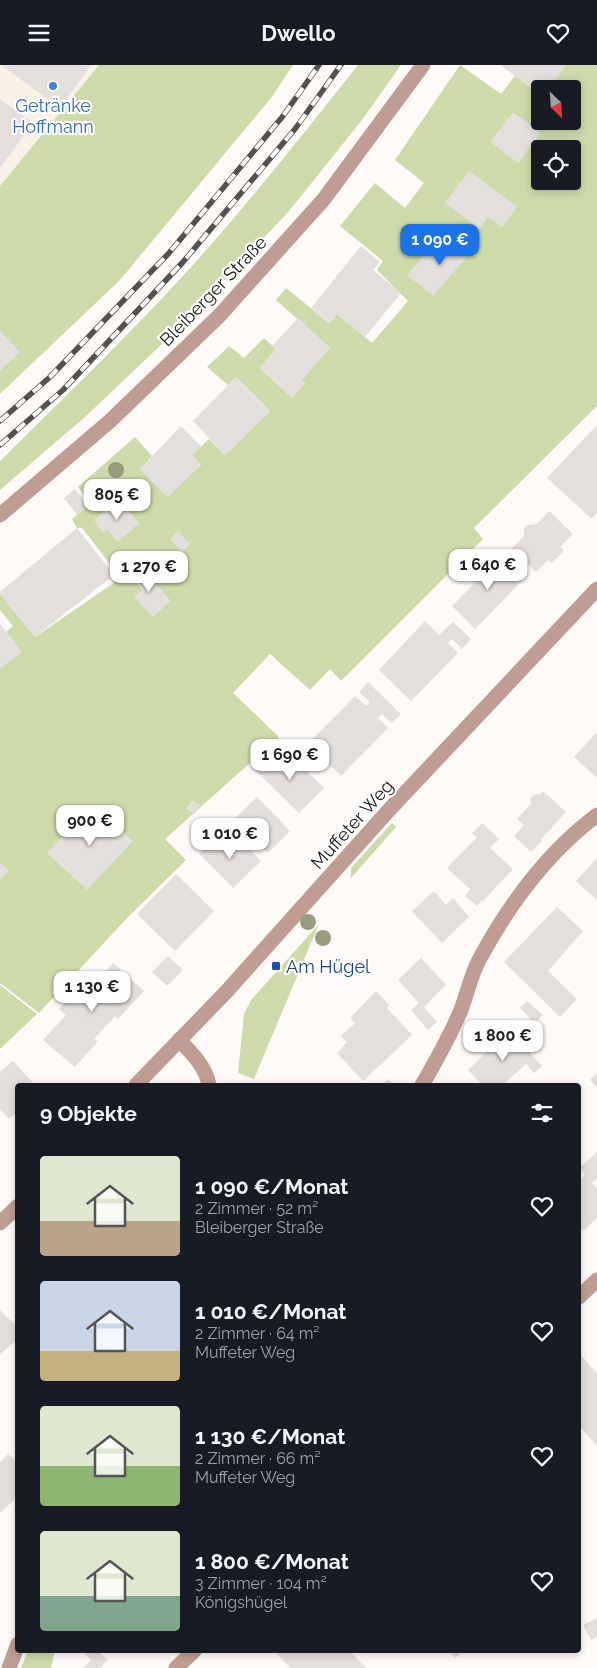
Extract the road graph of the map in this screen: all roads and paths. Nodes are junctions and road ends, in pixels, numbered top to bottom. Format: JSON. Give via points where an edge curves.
{"nodes":[{"id":1,"x":423,"y":65,"type":"edge"},
{"id":2,"x":0,"y":515,"type":"edge"},
{"id":3,"x":597,"y":589,"type":"edge"},
{"id":4,"x":597,"y":815,"type":"edge"},
{"id":5,"x":179,"y":1040,"type":"junction"},
{"id":6,"x":138,"y":1083,"type":"edge"},
{"id":7,"x":208,"y":1083,"type":"edge"},
{"id":8,"x":423,"y":1083,"type":"edge"},
{"id":9,"x":15,"y":1209,"type":"edge"},
{"id":10,"x":0,"y":1223,"type":"edge"},
{"id":11,"x":597,"y":1280,"type":"edge"},
{"id":12,"x":581,"y":1295,"type":"edge"},
{"id":13,"x":15,"y":1651,"type":"edge"},
{"id":14,"x":192,"y":1653,"type":"edge"},
{"id":15,"x":9,"y":1668,"type":"edge"},
{"id":16,"x":176,"y":1668,"type":"edge"}],
"edges":[{"from":1,"to":2,"type":"street","name":"Bleiberger Straße","via":[[324,199],[218,316],[110,421]]},
{"from":3,"to":5,"type":"street","name":"Muffeter Weg"},
{"from":4,"to":8,"type":"street","via":[[540,869],[509,910],[478,961],[448,1040]]},
{"from":5,"to":6,"type":"street","name":"Muffeter Weg"},
{"from":5,"to":7,"type":"street","via":[[197,1058]]},
{"from":9,"to":10,"type":"street"},
{"from":11,"to":12,"type":"street"},
{"from":13,"to":15,"type":"street"},
{"from":14,"to":16,"type":"street"}]}
